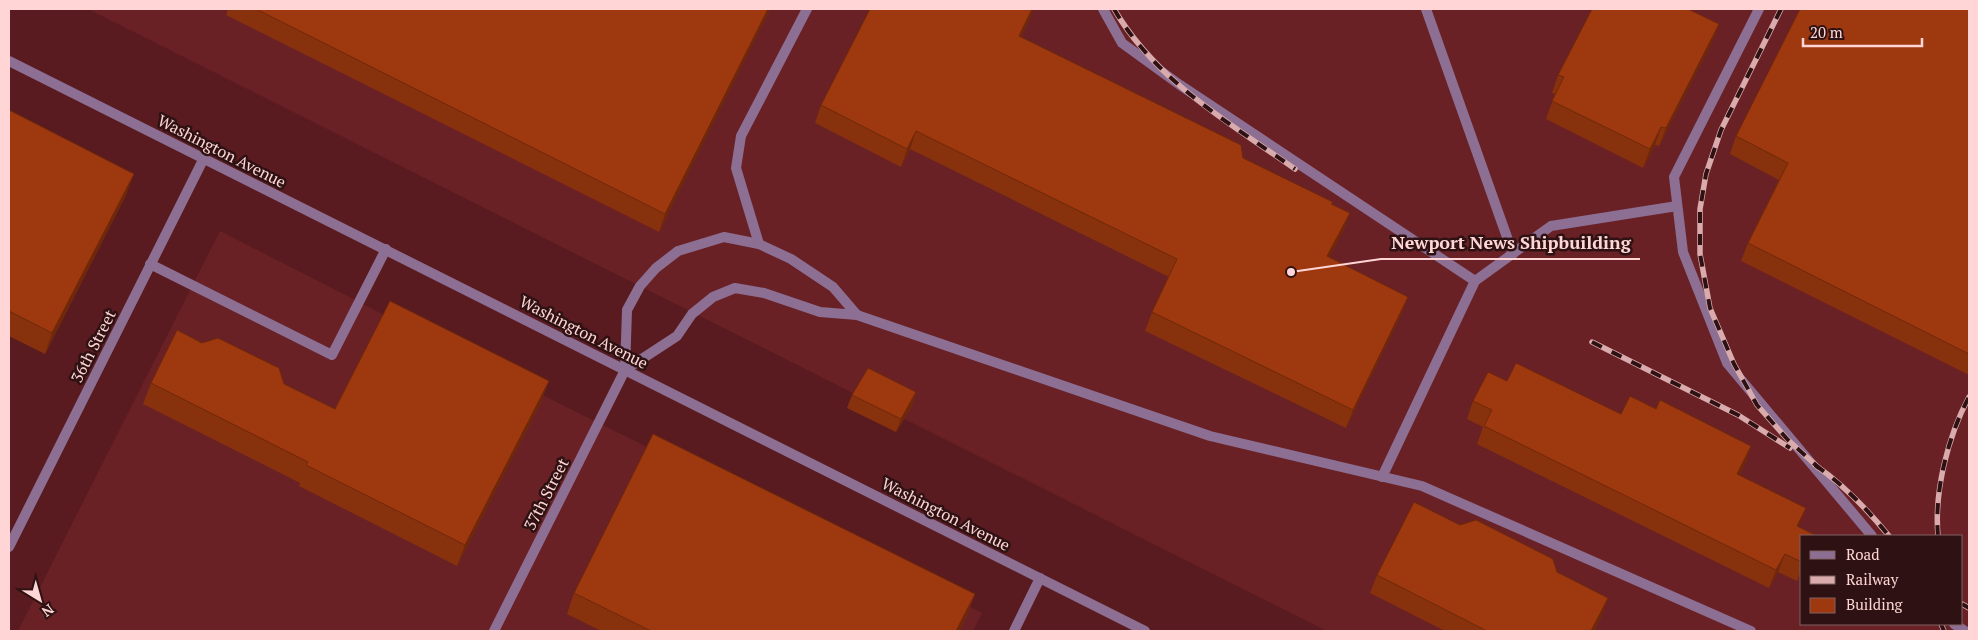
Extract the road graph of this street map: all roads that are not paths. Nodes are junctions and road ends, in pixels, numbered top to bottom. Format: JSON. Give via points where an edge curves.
{"nodes":[{"id":1,"x":807,"y":9,"type":"edge"},
{"id":2,"x":1103,"y":9,"type":"edge"},
{"id":3,"x":1426,"y":9,"type":"edge"},
{"id":4,"x":1760,"y":9,"type":"edge"},
{"id":5,"x":9,"y":61,"type":"edge"},
{"id":6,"x":204,"y":158,"type":"junction"},
{"id":7,"x":1677,"y":206,"type":"junction"},
{"id":8,"x":759,"y":244,"type":"junction"},
{"id":9,"x":386,"y":249,"type":"junction"},
{"id":10,"x":1513,"y":254,"type":"junction"},
{"id":11,"x":150,"y":264,"type":"junction"},
{"id":12,"x":1475,"y":281,"type":"junction"},
{"id":13,"x":857,"y":314,"type":"junction"},
{"id":14,"x":625,"y":370,"type":"junction"},
{"id":15,"x":1382,"y":477,"type":"junction"},
{"id":16,"x":1871,"y":535,"type":"edge"},
{"id":17,"x":9,"y":547,"type":"edge"},
{"id":18,"x":1040,"y":578,"type":"junction"},
{"id":19,"x":494,"y":631,"type":"edge"},
{"id":20,"x":1014,"y":631,"type":"edge"},
{"id":21,"x":1146,"y":631,"type":"edge"},
{"id":22,"x":1750,"y":631,"type":"edge"}],
"edges":[{"from":1,"to":8,"type":"street","via":[[741,136],[736,168]]},
{"from":2,"to":12,"type":"street","via":[[1122,42],[1180,86]]},
{"from":3,"to":10,"type":"street"},
{"from":4,"to":7,"type":"street","via":[[1674,177]]},
{"from":5,"to":6,"type":"street","name":"Washington Avenue"},
{"from":6,"to":9,"type":"street","name":"Washington Avenue"},
{"from":6,"to":11,"type":"street","name":"36th Street"},
{"from":7,"to":10,"type":"street","via":[[1551,226]]},
{"from":7,"to":16,"type":"street","via":[[1683,252],[1727,362]]},
{"from":8,"to":13,"type":"street","via":[[791,259],[833,287]]},
{"from":8,"to":14,"type":"street","via":[[724,237],[678,251],[656,268],[640,286],[627,310]]},
{"from":9,"to":11,"type":"street","via":[[332,355]]},
{"from":9,"to":14,"type":"street","name":"Washington Avenue"},
{"from":10,"to":12,"type":"street"},
{"from":11,"to":17,"type":"street","name":"36th Street"},
{"from":12,"to":15,"type":"street"},
{"from":13,"to":14,"type":"street","via":[[820,312],[735,288],[713,297],[692,314],[677,336]]},
{"from":13,"to":15,"type":"street","via":[[1210,436]]},
{"from":14,"to":18,"type":"street","name":"Washington Avenue"},
{"from":14,"to":19,"type":"street","name":"37th Street"},
{"from":15,"to":22,"type":"street","via":[[1422,486]]},
{"from":18,"to":20,"type":"street"},
{"from":18,"to":21,"type":"street","name":"Washington Avenue"}]}
